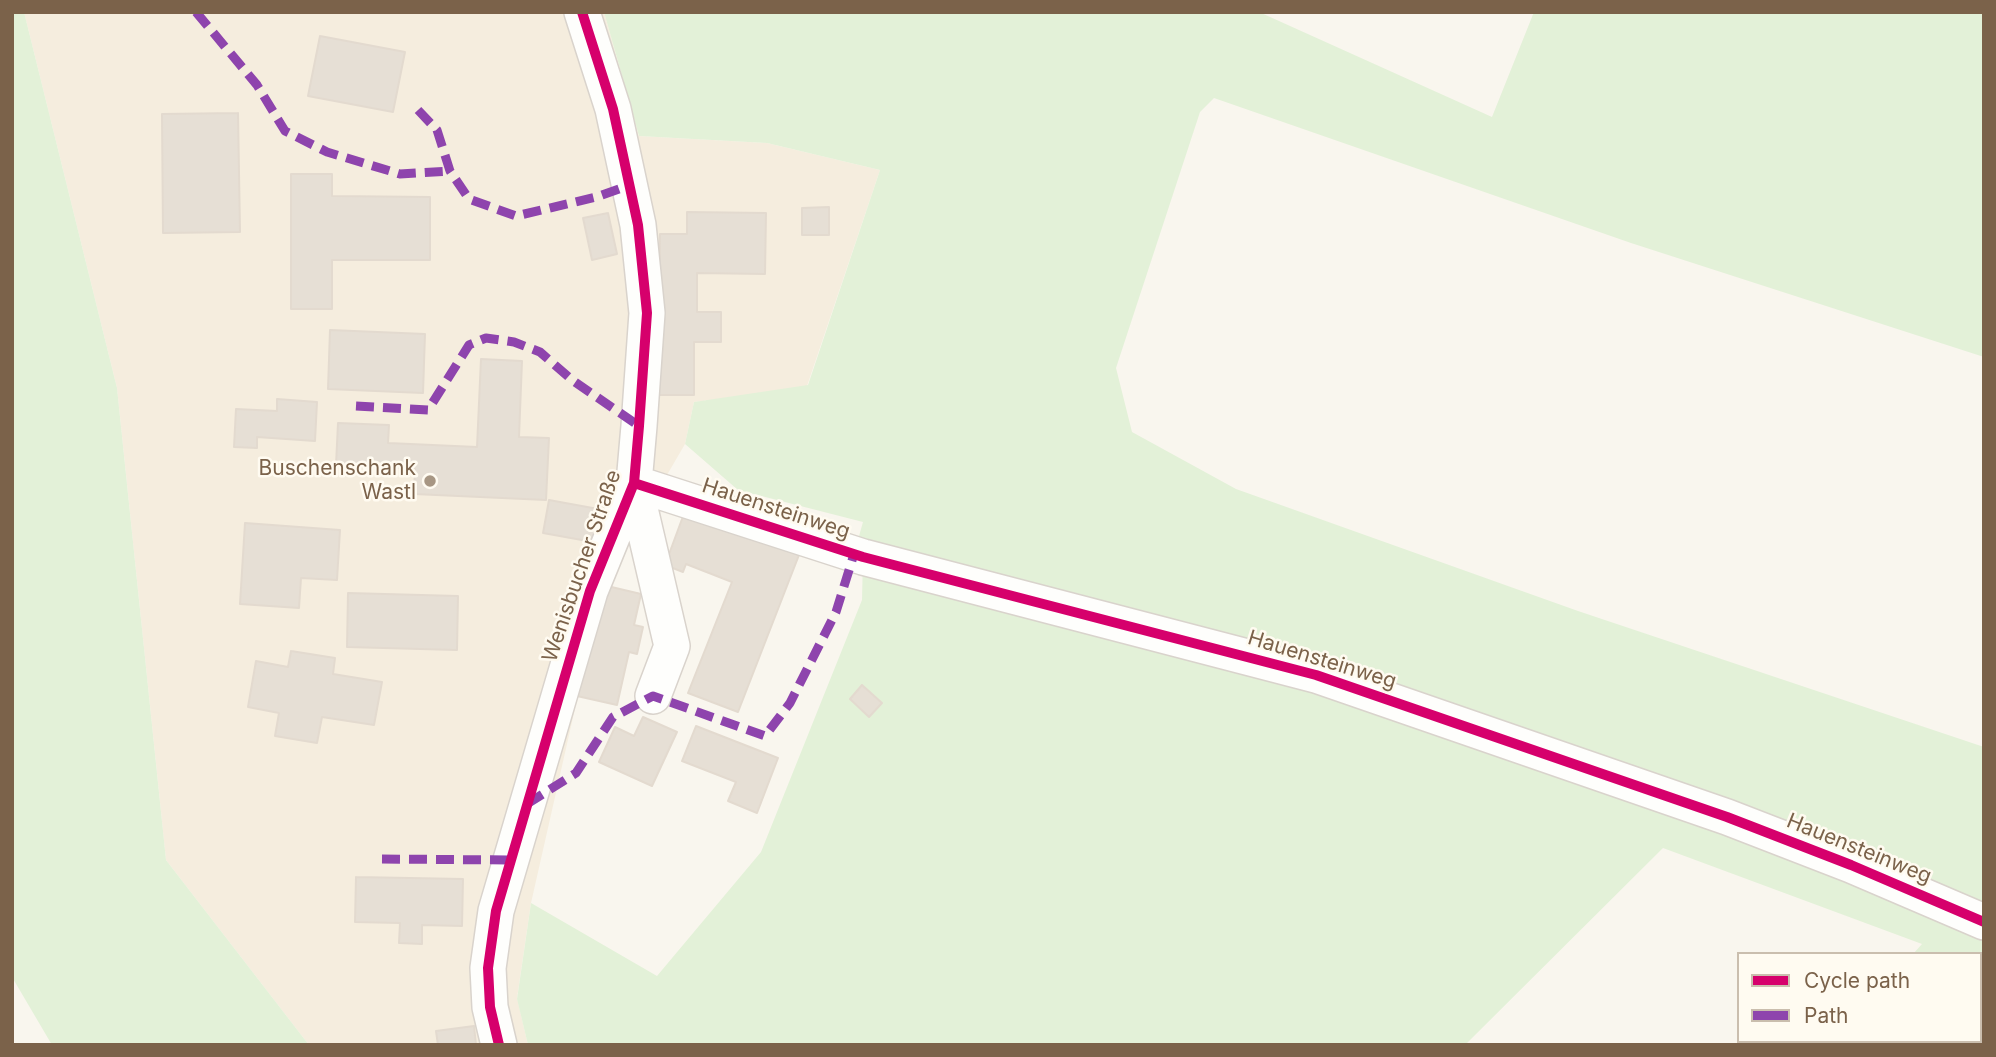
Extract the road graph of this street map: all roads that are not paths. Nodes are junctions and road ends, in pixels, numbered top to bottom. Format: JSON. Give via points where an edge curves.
{"nodes":[{"id":1,"x":582,"y":12,"type":"edge"},
{"id":2,"x":634,"y":482,"type":"junction"},
{"id":3,"x":653,"y":696,"type":"dead end"},
{"id":4,"x":1984,"y":922,"type":"edge"},
{"id":5,"x":499,"y":1045,"type":"edge"}],
"edges":[{"from":1,"to":2,"type":"street","name":"Wenisbucher Straße","via":[[613,109],[642,259],[647,313]]},
{"from":2,"to":3,"type":"street","via":[[672,646]]},
{"from":2,"to":4,"type":"street","name":"Hauensteinweg","via":[[863,557],[1316,675],[1727,817]]},
{"from":2,"to":5,"type":"street","name":"Wenisbucher Straße","via":[[590,591],[496,911],[488,968],[490,1007]]}]}
